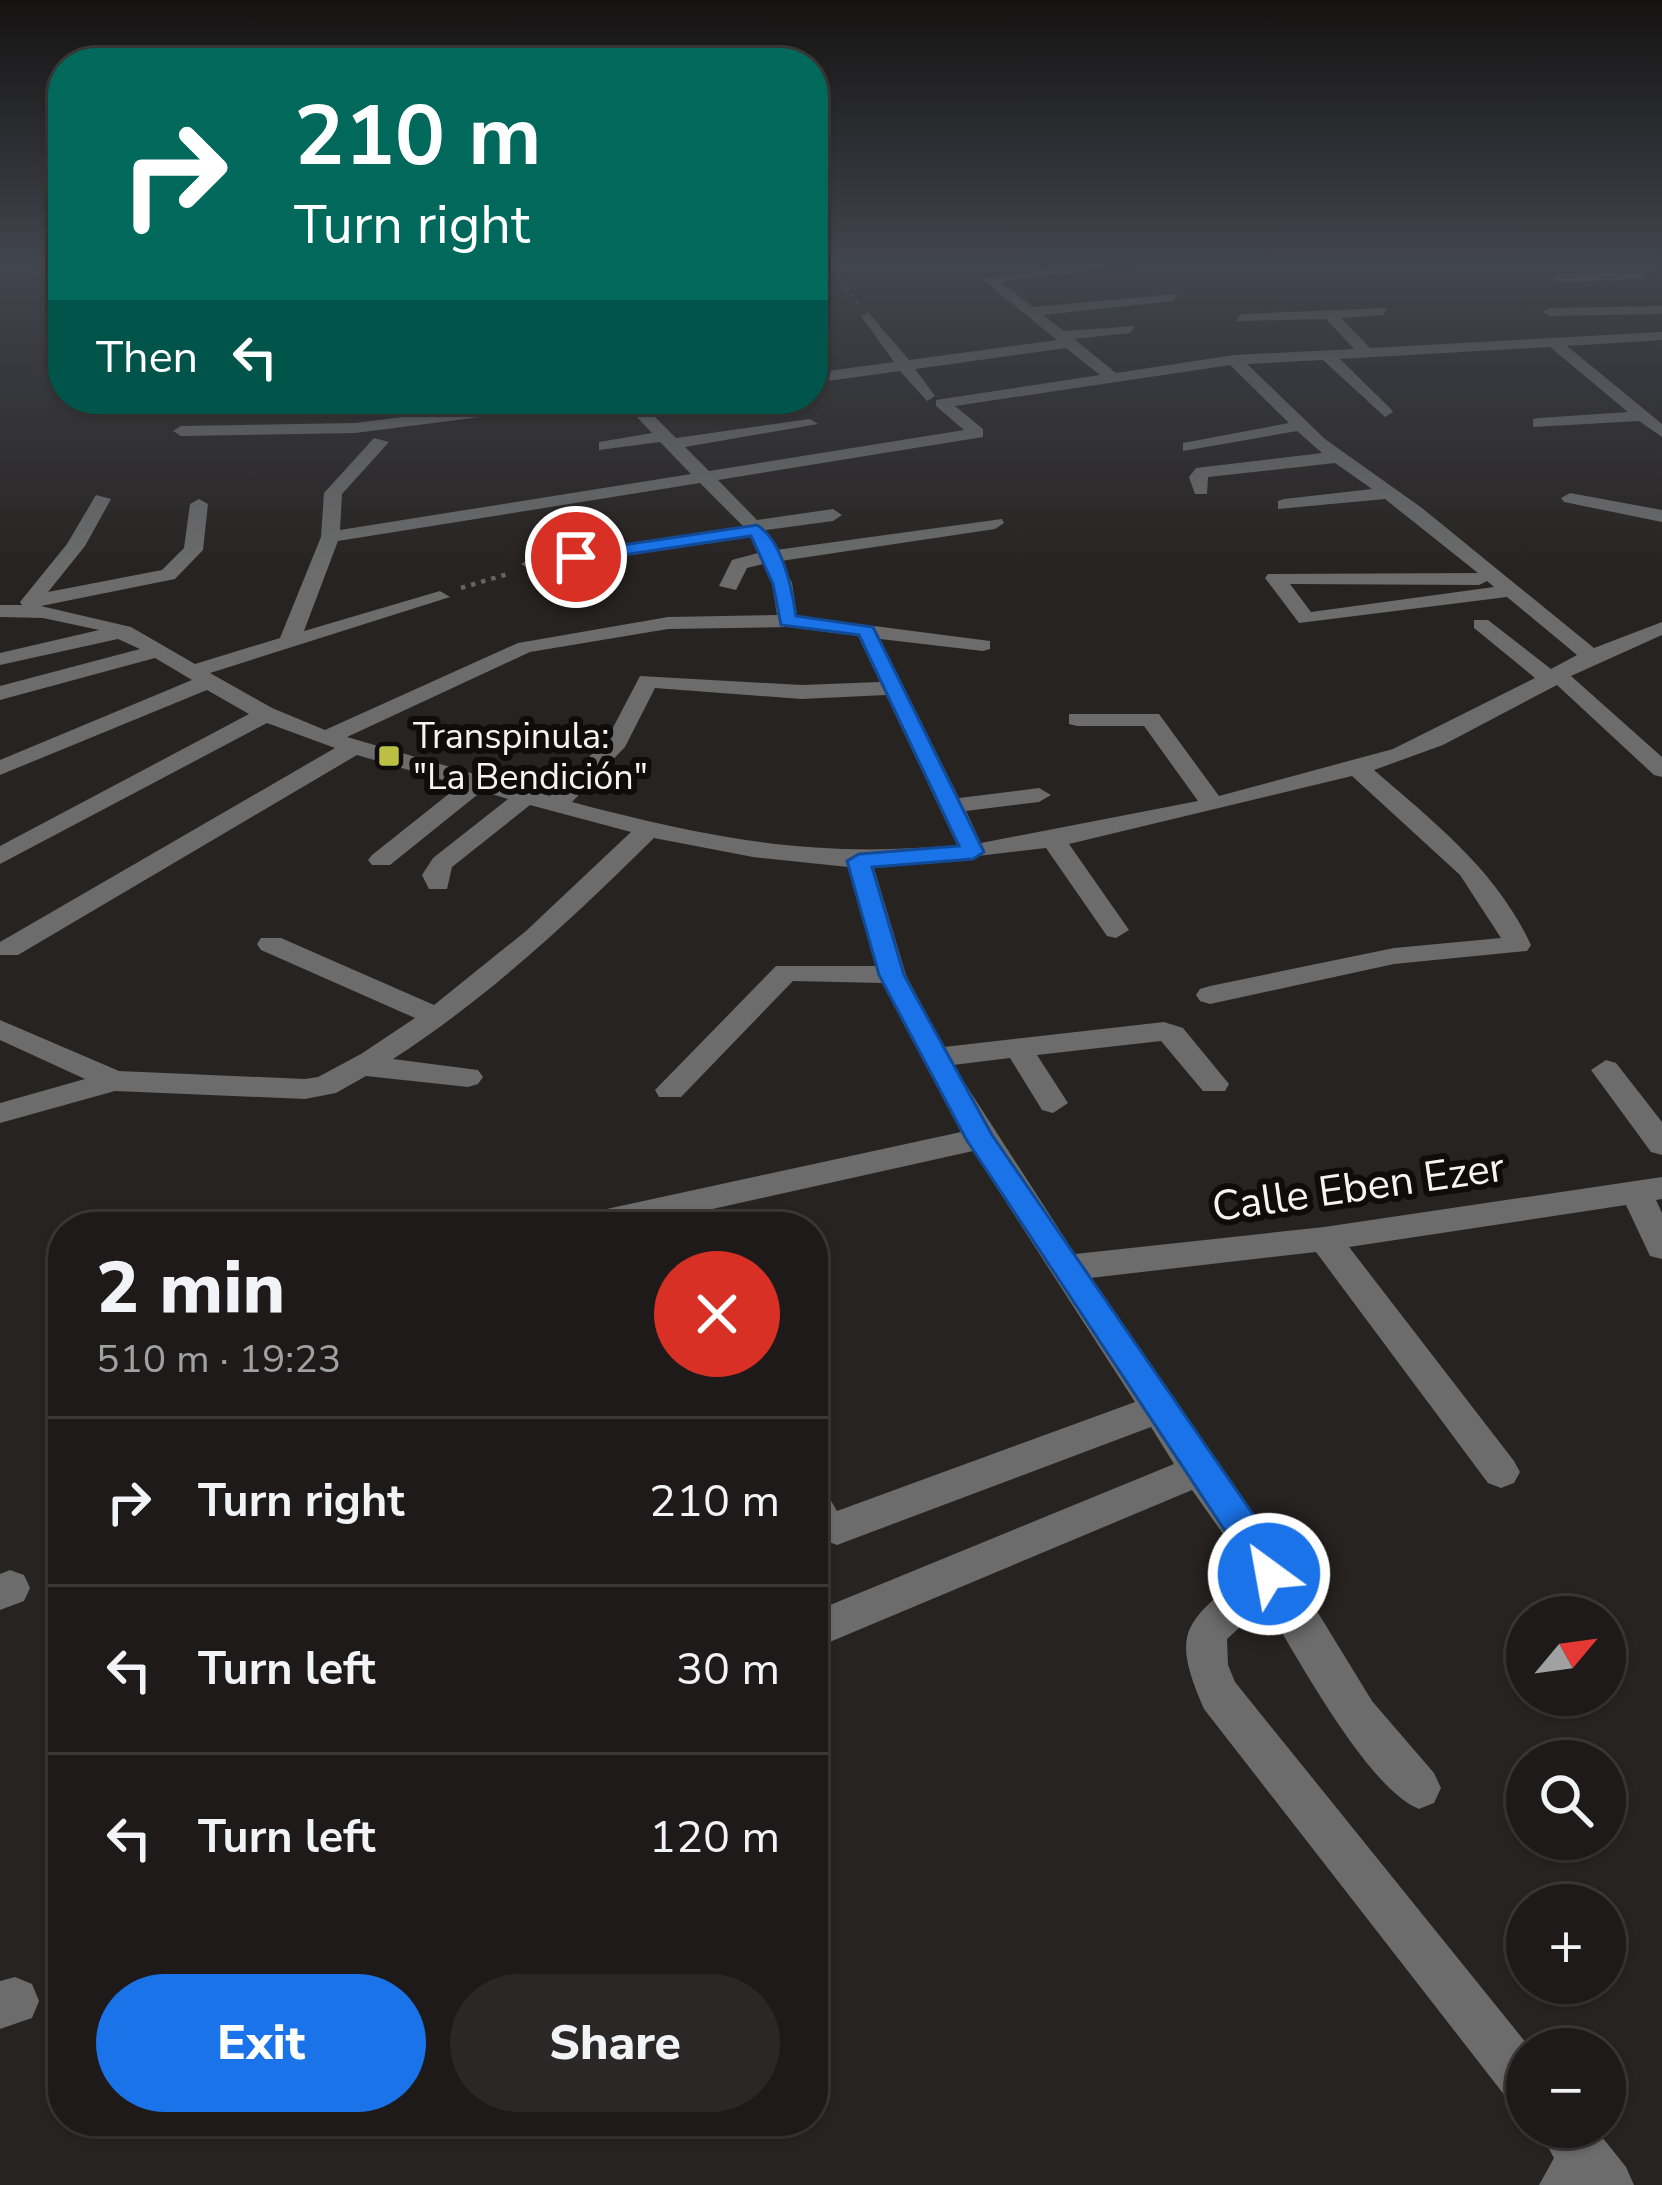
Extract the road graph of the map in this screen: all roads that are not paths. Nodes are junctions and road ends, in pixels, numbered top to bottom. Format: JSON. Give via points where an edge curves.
{"nodes":[{"id":1,"x":887,"y":366,"type":"edge"},
{"id":2,"x":906,"y":366,"type":"edge"},
{"id":3,"x":1098,"y":366,"type":"edge"},
{"id":4,"x":1185,"y":366,"type":"edge"},
{"id":5,"x":1240,"y":366,"type":"edge"},
{"id":6,"x":1338,"y":366,"type":"edge"},
{"id":7,"x":1584,"y":366,"type":"edge"},
{"id":8,"x":1110,"y":375,"type":"junction"},
{"id":9,"x":828,"y":376,"type":"edge"},
{"id":10,"x":927,"y":396,"type":"dead end"},
{"id":11,"x":1385,"y":412,"type":"dead end"},
{"id":12,"x":464,"y":414,"type":"edge"},
{"id":13,"x":642,"y":414,"type":"edge"},
{"id":14,"x":1650,"y":418,"type":"edge"},
{"id":15,"x":1540,"y":423,"type":"dead end"},
{"id":16,"x":810,"y":424,"type":"dead end"},
{"id":17,"x":1299,"y":426,"type":"junction"},
{"id":18,"x":181,"y":431,"type":"dead end"},
{"id":19,"x":1662,"y":432,"type":"edge"},
{"id":20,"x":666,"y":440,"type":"junction"},
{"id":21,"x":380,"y":442,"type":"dead end"},
{"id":22,"x":605,"y":446,"type":"dead end"},
{"id":23,"x":1189,"y":448,"type":"dead end"},
{"id":24,"x":1338,"y":457,"type":"junction"},
{"id":25,"x":700,"y":476,"type":"junction"},
{"id":26,"x":1201,"y":490,"type":"dead end"},
{"id":27,"x":1388,"y":493,"type":"junction"},
{"id":28,"x":102,"y":499,"type":"dead end"},
{"id":29,"x":1570,"y":499,"type":"dead end"},
{"id":30,"x":199,"y":504,"type":"dead end"},
{"id":31,"x":1284,"y":505,"type":"dead end"},
{"id":32,"x":832,"y":515,"type":"dead end"},
{"id":33,"x":1662,"y":516,"type":"edge"},
{"id":34,"x":995,"y":523,"type":"dead end"},
{"id":35,"x":754,"y":528,"type":"junction"},
{"id":36,"x":952,"y":529,"type":"junction"},
{"id":37,"x":331,"y":537,"type":"junction"},
{"id":38,"x":975,"y":555,"type":"dead end"},
{"id":39,"x":772,"y":556,"type":"junction"},
{"id":40,"x":531,"y":564,"type":"road end"},
{"id":41,"x":1501,"y":585,"type":"junction"},
{"id":42,"x":729,"y":586,"type":"dead end"},
{"id":43,"x":440,"y":597,"type":"road end"},
{"id":44,"x":28,"y":606,"type":"junction"},
{"id":45,"x":0,"y":611,"type":"edge"},
{"id":46,"x":788,"y":621,"type":"junction"},
{"id":47,"x":1481,"y":624,"type":"dead end"},
{"id":48,"x":1662,"y":628,"type":"edge"},
{"id":49,"x":124,"y":631,"type":"junction"},
{"id":50,"x":866,"y":631,"type":"junction"},
{"id":51,"x":290,"y":640,"type":"junction"},
{"id":52,"x":983,"y":645,"type":"dead end"},
{"id":53,"x":160,"y":650,"type":"junction"},
{"id":54,"x":1592,"y":657,"type":"junction"},
{"id":55,"x":0,"y":659,"type":"edge"},
{"id":56,"x":203,"y":675,"type":"junction"},
{"id":57,"x":1556,"y":678,"type":"junction"},
{"id":58,"x":890,"y":688,"type":"junction"},
{"id":59,"x":0,"y":693,"type":"edge"},
{"id":60,"x":266,"y":714,"type":"junction"},
{"id":61,"x":1078,"y":718,"type":"dead end"},
{"id":62,"x":331,"y":736,"type":"junction"},
{"id":63,"x":357,"y":745,"type":"junction"},
{"id":64,"x":1356,"y":766,"type":"junction"},
{"id":65,"x":0,"y":768,"type":"edge"},
{"id":66,"x":1662,"y":770,"type":"edge"},
{"id":67,"x":478,"y":782,"type":"junction"},
{"id":68,"x":1039,"y":795,"type":"dead end"},
{"id":69,"x":526,"y":797,"type":"junction"},
{"id":70,"x":1213,"y":805,"type":"junction"},
{"id":71,"x":555,"y":806,"type":"junction"},
{"id":72,"x":950,"y":806,"type":"junction"},
{"id":73,"x":649,"y":829,"type":"junction"},
{"id":74,"x":1054,"y":841,"type":"junction"},
{"id":75,"x":973,"y":852,"type":"junction"},
{"id":76,"x":0,"y":856,"type":"edge"},
{"id":77,"x":381,"y":860,"type":"dead end"},
{"id":78,"x":859,"y":861,"type":"junction"},
{"id":79,"x":438,"y":884,"type":"dead end"},
{"id":80,"x":1116,"y":930,"type":"dead end"},
{"id":81,"x":271,"y":944,"type":"dead end"},
{"id":82,"x":8,"y":949,"type":"dead end"},
{"id":83,"x":892,"y":975,"type":"junction"},
{"id":84,"x":1210,"y":995,"type":"dead end"},
{"id":85,"x":439,"y":1018,"type":"junction"},
{"id":86,"x":0,"y":1029,"type":"edge"},
{"id":87,"x":1018,"y":1048,"type":"junction"},
{"id":88,"x":933,"y":1058,"type":"junction"},
{"id":89,"x":364,"y":1066,"type":"junction"},
{"id":90,"x":1606,"y":1070,"type":"dead end"},
{"id":91,"x":468,"y":1077,"type":"dead end"},
{"id":92,"x":115,"y":1082,"type":"junction"},
{"id":93,"x":1214,"y":1084,"type":"dead end"},
{"id":94,"x":670,"y":1090,"type":"dead end"},
{"id":95,"x":1053,"y":1102,"type":"dead end"},
{"id":96,"x":0,"y":1113,"type":"edge"},
{"id":97,"x":980,"y":1139,"type":"junction"},
{"id":98,"x":1662,"y":1144,"type":"edge"},
{"id":99,"x":1649,"y":1190,"type":"edge"},
{"id":100,"x":648,"y":1212,"type":"edge"},
{"id":101,"x":1324,"y":1240,"type":"junction"},
{"id":102,"x":1662,"y":1247,"type":"edge"},
{"id":103,"x":1065,"y":1268,"type":"junction"},
{"id":104,"x":1158,"y":1409,"type":"junction"},
{"id":105,"x":1199,"y":1470,"type":"junction"},
{"id":106,"x":1501,"y":1472,"type":"dead end"},
{"id":107,"x":828,"y":1525,"type":"edge"},
{"id":108,"x":1269,"y":1574,"type":"junction"},
{"id":109,"x":828,"y":1625,"type":"edge"},
{"id":110,"x":1419,"y":1788,"type":"dead end"},
{"id":111,"x":1506,"y":2057,"type":"edge"}],
"edges":[{"from":1,"to":9,"type":"street"},
{"from":2,"to":10,"type":"street"},
{"from":3,"to":8,"type":"street"},
{"from":4,"to":8,"type":"street"},
{"from":5,"to":17,"type":"street"},
{"from":6,"to":11,"type":"street"},
{"from":7,"to":14,"type":"street"},
{"from":8,"to":25,"type":"street","via":[[942,403],[973,437]]},
{"from":12,"to":18,"type":"street","via":[[353,428]]},
{"from":13,"to":20,"type":"street"},
{"from":14,"to":15,"type":"street"},
{"from":14,"to":19,"type":"street"},
{"from":16,"to":20,"type":"street"},
{"from":17,"to":23,"type":"street"},
{"from":17,"to":24,"type":"street"},
{"from":20,"to":22,"type":"street"},
{"from":20,"to":25,"type":"street"},
{"from":21,"to":37,"type":"street","via":[[333,493]]},
{"from":24,"to":26,"type":"street","via":[[1202,472]]},
{"from":24,"to":27,"type":"street"},
{"from":25,"to":35,"type":"street"},
{"from":25,"to":37,"type":"street"},
{"from":27,"to":31,"type":"street"},
{"from":27,"to":41,"type":"street"},
{"from":28,"to":44,"type":"street"},
{"from":29,"to":33,"type":"street"},
{"from":30,"to":44,"type":"street","via":[[193,550],[168,574]]},
{"from":32,"to":35,"type":"street"},
{"from":34,"to":36,"type":"street"},
{"from":35,"to":39,"type":"street"},
{"from":35,"to":40,"type":"street"},
{"from":36,"to":38,"type":"street"},
{"from":36,"to":39,"type":"street"},
{"from":37,"to":51,"type":"street"},
{"from":39,"to":42,"type":"street","via":[[740,564]]},
{"from":39,"to":46,"type":"street"},
{"from":41,"to":41,"type":"street","via":[[1305,619],[1274,578]]},
{"from":41,"to":54,"type":"street"},
{"from":43,"to":51,"type":"street"},
{"from":44,"to":45,"type":"street"},
{"from":44,"to":49,"type":"street"},
{"from":46,"to":50,"type":"street"},
{"from":46,"to":62,"type":"street","via":[[668,623],[524,647]]},
{"from":47,"to":57,"type":"street"},
{"from":48,"to":54,"type":"street"},
{"from":49,"to":53,"type":"street"},
{"from":49,"to":55,"type":"street"},
{"from":50,"to":52,"type":"street"},
{"from":50,"to":58,"type":"street"},
{"from":51,"to":56,"type":"street"},
{"from":53,"to":56,"type":"street"},
{"from":53,"to":59,"type":"street"},
{"from":54,"to":57,"type":"street"},
{"from":56,"to":60,"type":"street"},
{"from":56,"to":65,"type":"street"},
{"from":57,"to":64,"type":"street","via":[[1433,741]]},
{"from":57,"to":66,"type":"street"},
{"from":58,"to":71,"type":"street","via":[[802,692],[648,681],[617,742]]},
{"from":58,"to":72,"type":"street"},
{"from":60,"to":62,"type":"street"},
{"from":60,"to":76,"type":"street"},
{"from":61,"to":70,"type":"street","via":[[1151,719]]},
{"from":62,"to":63,"type":"street"},
{"from":63,"to":67,"type":"street"},
{"from":63,"to":82,"type":"street"},
{"from":64,"to":70,"type":"street"},
{"from":64,"to":84,"type":"street","via":[[1498,903],[1517,946],[1444,948]]},
{"from":67,"to":69,"type":"street"},
{"from":67,"to":77,"type":"street"},
{"from":68,"to":72,"type":"street"},
{"from":69,"to":71,"type":"street"},
{"from":69,"to":79,"type":"street","via":[[442,862]]},
{"from":70,"to":74,"type":"street"},
{"from":71,"to":73,"type":"street"},
{"from":72,"to":75,"type":"street"},
{"from":73,"to":78,"type":"street"},
{"from":73,"to":85,"type":"street","via":[[532,943]]},
{"from":74,"to":75,"type":"street"},
{"from":74,"to":80,"type":"street"},
{"from":75,"to":78,"type":"street"},
{"from":78,"to":83,"type":"street"},
{"from":81,"to":85,"type":"street"},
{"from":83,"to":88,"type":"street"},
{"from":83,"to":94,"type":"street","via":[[786,972]]},
{"from":85,"to":89,"type":"street"},
{"from":86,"to":92,"type":"street"},
{"from":87,"to":88,"type":"street"},
{"from":87,"to":93,"type":"street","via":[[1164,1031]]},
{"from":87,"to":95,"type":"street"},
{"from":88,"to":97,"type":"street"},
{"from":89,"to":91,"type":"street"},
{"from":89,"to":92,"type":"street","via":[[305,1089]]},
{"from":90,"to":98,"type":"street"},
{"from":92,"to":96,"type":"street"},
{"from":97,"to":100,"type":"street"},
{"from":97,"to":103,"type":"street"},
{"from":99,"to":101,"type":"street","name":"Calle Eben Ezer"},
{"from":99,"to":102,"type":"street"},
{"from":101,"to":103,"type":"street","name":"Calle Eben Ezer"},
{"from":101,"to":106,"type":"street"},
{"from":103,"to":104,"type":"street"},
{"from":104,"to":105,"type":"street"},
{"from":104,"to":107,"type":"street","via":[[837,1528]]},
{"from":105,"to":108,"type":"street"},
{"from":105,"to":109,"type":"street"},
{"from":108,"to":110,"type":"street","via":[[1357,1715]]},
{"from":108,"to":111,"type":"street","via":[[1206,1632],[1219,1695]]}]}
